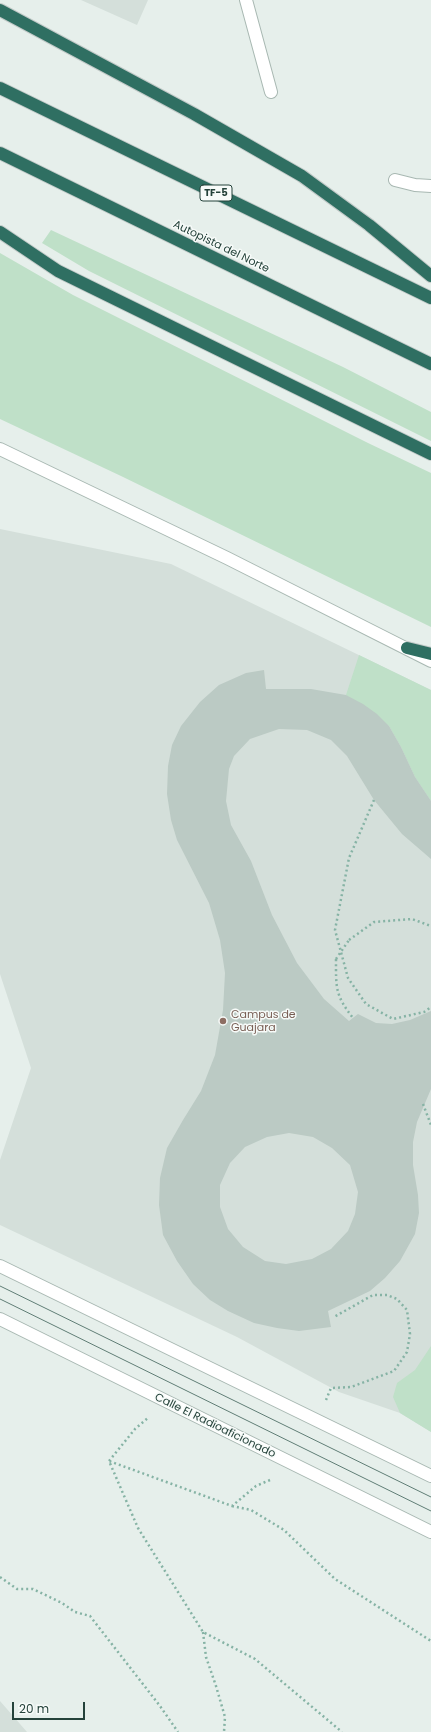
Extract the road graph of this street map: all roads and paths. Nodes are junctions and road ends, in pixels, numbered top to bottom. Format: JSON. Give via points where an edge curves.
{"nodes":[{"id":1,"x":246,"y":0,"type":"edge"},
{"id":2,"x":0,"y":10,"type":"edge"},
{"id":3,"x":0,"y":88,"type":"edge"},
{"id":4,"x":271,"y":92,"type":"dead end"},
{"id":5,"x":0,"y":153,"type":"edge"},
{"id":6,"x":395,"y":180,"type":"dead end"},
{"id":7,"x":431,"y":186,"type":"edge"},
{"id":8,"x":0,"y":232,"type":"edge"},
{"id":9,"x":431,"y":276,"type":"edge"},
{"id":10,"x":431,"y":298,"type":"edge"},
{"id":11,"x":431,"y":364,"type":"edge"},
{"id":12,"x":0,"y":449,"type":"edge"},
{"id":13,"x":431,"y":454,"type":"edge"},
{"id":14,"x":407,"y":648,"type":"junction"},
{"id":15,"x":431,"y":654,"type":"edge"},
{"id":16,"x":431,"y":661,"type":"edge"},
{"id":17,"x":374,"y":800,"type":"dead end"},
{"id":18,"x":431,"y":926,"type":"edge"},
{"id":19,"x":431,"y":1007,"type":"edge"},
{"id":20,"x":354,"y":1018,"type":"dead end"},
{"id":21,"x":423,"y":1104,"type":"dead end"},
{"id":22,"x":431,"y":1125,"type":"edge"},
{"id":23,"x":0,"y":1266,"type":"edge"},
{"id":24,"x":334,"y":1317,"type":"dead end"},
{"id":25,"x":0,"y":1319,"type":"edge"},
{"id":26,"x":326,"y":1400,"type":"dead end"},
{"id":27,"x":149,"y":1418,"type":"dead end"},
{"id":28,"x":109,"y":1461,"type":"junction"},
{"id":29,"x":431,"y":1476,"type":"edge"},
{"id":30,"x":270,"y":1480,"type":"dead end"},
{"id":31,"x":232,"y":1506,"type":"junction"},
{"id":32,"x":431,"y":1532,"type":"edge"},
{"id":33,"x":0,"y":1577,"type":"edge"},
{"id":34,"x":203,"y":1632,"type":"junction"},
{"id":35,"x":431,"y":1641,"type":"edge"},
{"id":36,"x":178,"y":1732,"type":"edge"},
{"id":37,"x":224,"y":1732,"type":"edge"},
{"id":38,"x":342,"y":1732,"type":"edge"}],
"edges":[{"from":1,"to":4,"type":"street"},
{"from":2,"to":9,"type":"highway","via":[[302,176],[369,225]]},
{"from":3,"to":10,"type":"highway","number":"TF-5"},
{"from":5,"to":11,"type":"highway","name":"Autopista del Norte"},
{"from":6,"to":7,"type":"street"},
{"from":8,"to":13,"type":"highway","via":[[58,271]]},
{"from":12,"to":14,"type":"street"},
{"from":14,"to":15,"type":"highway"},
{"from":14,"to":16,"type":"street"},
{"from":17,"to":19,"type":"path","via":[[349,858],[335,930],[348,978],[366,1004],[393,1019],[424,1012]]},
{"from":18,"to":20,"type":"path","bridge":true,"via":[[412,919],[374,922],[349,940],[336,959],[336,990],[342,1004]]},
{"from":21,"to":22,"type":"path"},
{"from":23,"to":29,"type":"street"},
{"from":24,"to":26,"type":"path","via":[[373,1295],[387,1295],[397,1299],[407,1310],[410,1334],[407,1352],[394,1371],[351,1387],[330,1388]]},
{"from":25,"to":32,"type":"street","name":"Calle El Radioaficionado"},
{"from":27,"to":28,"type":"path","via":[[135,1429]]},
{"from":28,"to":31,"type":"path"},
{"from":28,"to":34,"type":"path","via":[[138,1528]]},
{"from":30,"to":31,"type":"path","via":[[256,1486]]},
{"from":31,"to":35,"type":"path","via":[[250,1510],[284,1530],[335,1579]]},
{"from":33,"to":36,"type":"path","via":[[17,1589],[34,1589],[75,1612],[90,1616]]},
{"from":34,"to":37,"type":"path","via":[[206,1657],[225,1717]]},
{"from":34,"to":38,"type":"path","via":[[255,1659]]}]}
